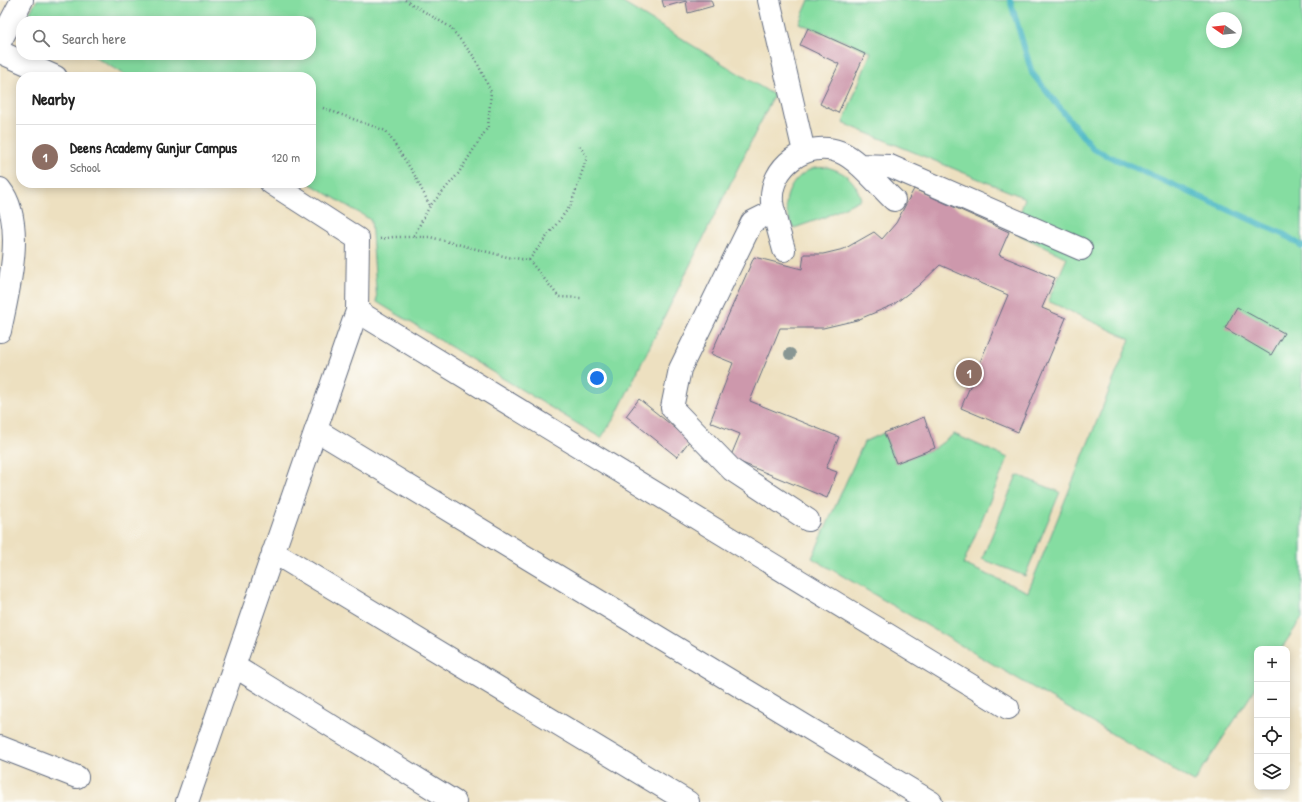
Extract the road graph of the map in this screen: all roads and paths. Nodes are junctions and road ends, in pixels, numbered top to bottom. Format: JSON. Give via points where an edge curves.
{"nodes":[{"id":1,"x":22,"y":0,"type":"edge"},
{"id":2,"x":405,"y":0,"type":"edge"},
{"id":3,"x":769,"y":0,"type":"edge"},
{"id":4,"x":0,"y":42,"type":"edge"},
{"id":5,"x":0,"y":52,"type":"edge"},
{"id":6,"x":16,"y":59,"type":"edge"},
{"id":7,"x":18,"y":60,"type":"edge"},
{"id":8,"x":45,"y":72,"type":"edge"},
{"id":9,"x":323,"y":108,"type":"dead end"},
{"id":10,"x":579,"y":145,"type":"dead end"},
{"id":11,"x":804,"y":152,"type":"junction"},
{"id":12,"x":859,"y":165,"type":"junction"},
{"id":13,"x":279,"y":188,"type":"edge"},
{"id":14,"x":0,"y":189,"type":"edge"},
{"id":15,"x":894,"y":200,"type":"dead end"},
{"id":16,"x":430,"y":206,"type":"junction"},
{"id":17,"x":774,"y":211,"type":"junction"},
{"id":18,"x":413,"y":237,"type":"junction"},
{"id":19,"x":358,"y":242,"type":"junction"},
{"id":20,"x":1081,"y":249,"type":"dead end"},
{"id":21,"x":784,"y":250,"type":"dead end"},
{"id":22,"x":529,"y":260,"type":"junction"},
{"id":23,"x":582,"y":298,"type":"dead end"},
{"id":24,"x":357,"y":311,"type":"junction"},
{"id":25,"x":0,"y":331,"type":"edge"},
{"id":26,"x":316,"y":430,"type":"junction"},
{"id":27,"x":808,"y":520,"type":"dead end"},
{"id":28,"x":273,"y":552,"type":"junction"},
{"id":29,"x":234,"y":666,"type":"junction"},
{"id":30,"x":1008,"y":708,"type":"dead end"},
{"id":31,"x":0,"y":747,"type":"edge"},
{"id":32,"x":77,"y":777,"type":"dead end"},
{"id":33,"x":187,"y":802,"type":"edge"},
{"id":34,"x":455,"y":802,"type":"edge"},
{"id":35,"x":688,"y":802,"type":"edge"},
{"id":36,"x":931,"y":802,"type":"edge"}],
"edges":[{"from":1,"to":4,"type":"street"},
{"from":2,"to":16,"type":"path","via":[[450,27],[475,58],[491,92],[488,127],[458,174]]},
{"from":3,"to":11,"type":"street"},
{"from":5,"to":6,"type":"street"},
{"from":7,"to":8,"type":"street"},
{"from":9,"to":16,"type":"path","via":[[386,131],[414,174]]},
{"from":10,"to":22,"type":"path","via":[[587,157],[571,205]]},
{"from":11,"to":12,"type":"street","via":[[824,148],[839,151],[854,159]]},
{"from":11,"to":17,"type":"street","via":[[793,158],[781,170],[774,185]]},
{"from":12,"to":15,"type":"street"},
{"from":12,"to":20,"type":"street","via":[[890,166]]},
{"from":13,"to":19,"type":"street","via":[[358,239]]},
{"from":14,"to":25,"type":"street","via":[[6,197],[14,224],[14,253]]},
{"from":16,"to":18,"type":"path"},
{"from":17,"to":21,"type":"street"},
{"from":17,"to":27,"type":"street","via":[[752,222],[680,369],[672,408],[732,470]]},
{"from":18,"to":19,"type":"path"},
{"from":18,"to":22,"type":"path","via":[[430,237],[507,257]]},
{"from":19,"to":24,"type":"street"},
{"from":22,"to":23,"type":"path","via":[[559,297]]},
{"from":24,"to":26,"type":"street"},
{"from":24,"to":30,"type":"street"},
{"from":26,"to":28,"type":"street"},
{"from":26,"to":36,"type":"street"},
{"from":28,"to":29,"type":"street"},
{"from":28,"to":35,"type":"street"},
{"from":29,"to":33,"type":"street"},
{"from":29,"to":34,"type":"street"},
{"from":31,"to":32,"type":"street"}]}
